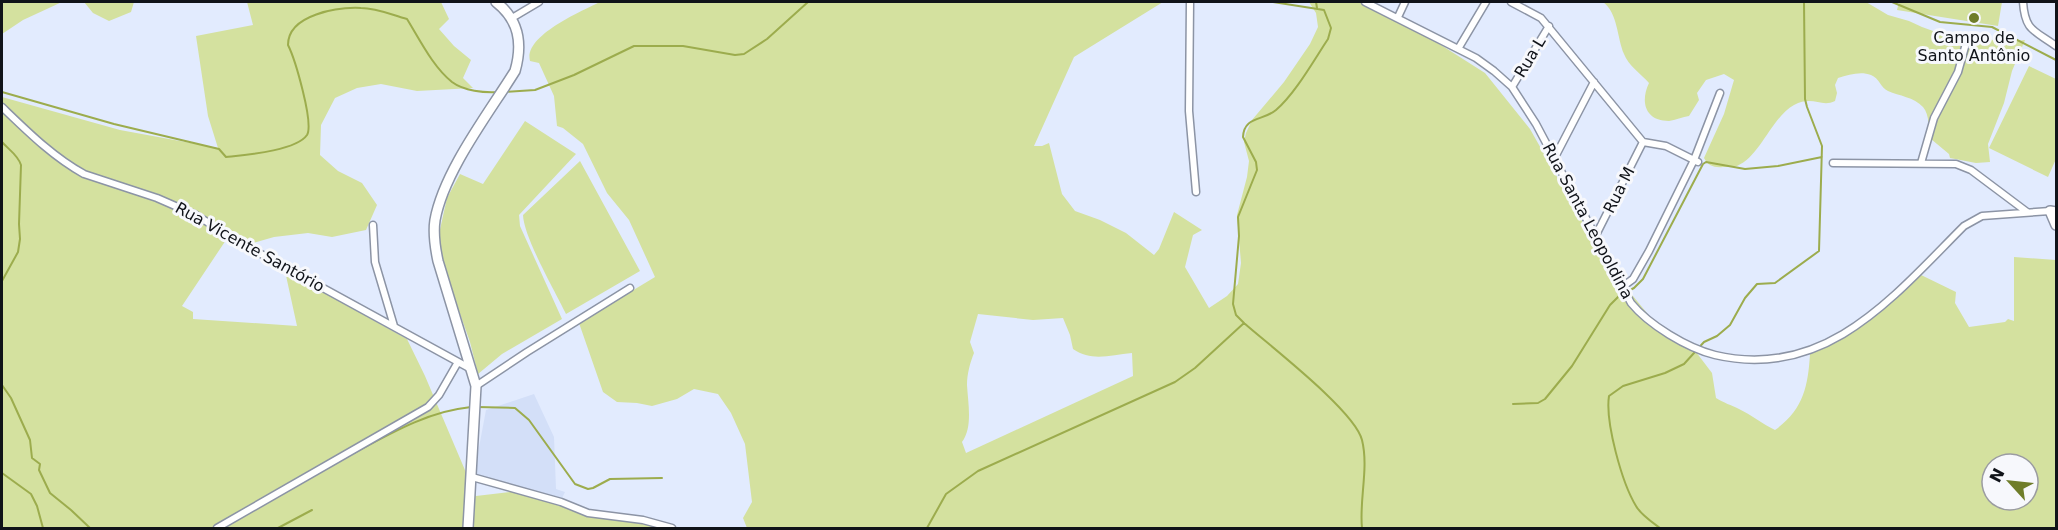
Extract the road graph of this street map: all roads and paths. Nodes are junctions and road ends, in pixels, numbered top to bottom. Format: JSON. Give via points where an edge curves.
{"nodes":[{"id":1,"x":496,"y":2,"type":"edge"},
{"id":2,"x":539,"y":2,"type":"edge"},
{"id":3,"x":1190,"y":2,"type":"edge"},
{"id":4,"x":1365,"y":2,"type":"edge"},
{"id":5,"x":1405,"y":2,"type":"edge"},
{"id":6,"x":1486,"y":2,"type":"edge"},
{"id":7,"x":1511,"y":2,"type":"edge"},
{"id":8,"x":2023,"y":2,"type":"edge"},
{"id":9,"x":1398,"y":17,"type":"junction"},
{"id":10,"x":512,"y":18,"type":"junction"},
{"id":11,"x":1549,"y":26,"type":"junction"},
{"id":12,"x":2056,"y":46,"type":"edge"},
{"id":13,"x":1965,"y":47,"type":"dead end"},
{"id":14,"x":1458,"y":48,"type":"junction"},
{"id":15,"x":1594,"y":82,"type":"junction"},
{"id":16,"x":1512,"y":87,"type":"junction"},
{"id":17,"x":1720,"y":93,"type":"dead end"},
{"id":18,"x":2,"y":107,"type":"edge"},
{"id":19,"x":1643,"y":142,"type":"junction"},
{"id":20,"x":1554,"y":159,"type":"junction"},
{"id":21,"x":1696,"y":161,"type":"junction"},
{"id":22,"x":1833,"y":163,"type":"dead end"},
{"id":23,"x":1920,"y":163,"type":"junction"},
{"id":24,"x":1196,"y":192,"type":"dead end"},
{"id":25,"x":2027,"y":212,"type":"junction"},
{"id":26,"x":2053,"y":212,"type":"edge"},
{"id":27,"x":373,"y":225,"type":"dead end"},
{"id":28,"x":2056,"y":225,"type":"edge"},
{"id":29,"x":1594,"y":237,"type":"junction"},
{"id":30,"x":1622,"y":287,"type":"junction"},
{"id":31,"x":630,"y":288,"type":"dead end"},
{"id":32,"x":394,"y":327,"type":"junction"},
{"id":33,"x":458,"y":362,"type":"junction"},
{"id":34,"x":471,"y":369,"type":"junction"},
{"id":35,"x":476,"y":386,"type":"junction"},
{"id":36,"x":472,"y":477,"type":"junction"},
{"id":37,"x":217,"y":528,"type":"edge"},
{"id":38,"x":468,"y":528,"type":"edge"},
{"id":39,"x":672,"y":528,"type":"edge"}],
"edges":[{"from":1,"to":10,"type":"street"},
{"from":2,"to":10,"type":"street"},
{"from":3,"to":24,"type":"street","via":[[1189,111]]},
{"from":4,"to":9,"type":"street","name":"Rua Santa Leopoldina"},
{"from":5,"to":9,"type":"street"},
{"from":6,"to":14,"type":"street"},
{"from":7,"to":11,"type":"street","via":[[1537,14]]},
{"from":8,"to":12,"type":"street","via":[[2027,24]]},
{"from":9,"to":14,"type":"street","name":"Rua Santa Leopoldina"},
{"from":10,"to":34,"type":"street","via":[[520,40],[515,71],[454,168],[435,221],[438,261]]},
{"from":11,"to":15,"type":"street"},
{"from":11,"to":16,"type":"street","name":"Rua L"},
{"from":13,"to":23,"type":"street","via":[[1958,72],[1934,117]]},
{"from":14,"to":16,"type":"street","name":"Rua Santa Leopoldina"},
{"from":15,"to":19,"type":"street"},
{"from":15,"to":20,"type":"street"},
{"from":16,"to":20,"type":"street","name":"Rua Santa Leopoldina"},
{"from":17,"to":21,"type":"street"},
{"from":18,"to":32,"type":"street","name":"Rua Vicente Santório","via":[[74,169],[196,215]]},
{"from":19,"to":21,"type":"street","via":[[1666,146]]},
{"from":19,"to":29,"type":"street","name":"Rua M"},
{"from":20,"to":29,"type":"street","name":"Rua Santa Leopoldina"},
{"from":21,"to":30,"type":"street","via":[[1633,279]]},
{"from":22,"to":23,"type":"street"},
{"from":23,"to":25,"type":"street","via":[[1963,166]]},
{"from":25,"to":26,"type":"street","name":"Rua Santa Leopoldina"},
{"from":25,"to":30,"type":"street","name":"Rua Santa Leopoldina","via":[[1972,220],[1857,326],[1817,349],[1782,359],[1726,358],[1690,346],[1644,317]]},
{"from":26,"to":28,"type":"street"},
{"from":27,"to":32,"type":"street","via":[[375,262]]},
{"from":29,"to":30,"type":"street","name":"Rua Santa Leopoldina"},
{"from":31,"to":35,"type":"street"},
{"from":32,"to":33,"type":"street","name":"Rua Vicente Santório"},
{"from":33,"to":34,"type":"street","name":"Rua Vicente Santório"},
{"from":33,"to":37,"type":"street","via":[[428,407]]},
{"from":34,"to":35,"type":"street"},
{"from":35,"to":36,"type":"street"},
{"from":36,"to":38,"type":"street"},
{"from":36,"to":39,"type":"street","via":[[588,513]]}]}
